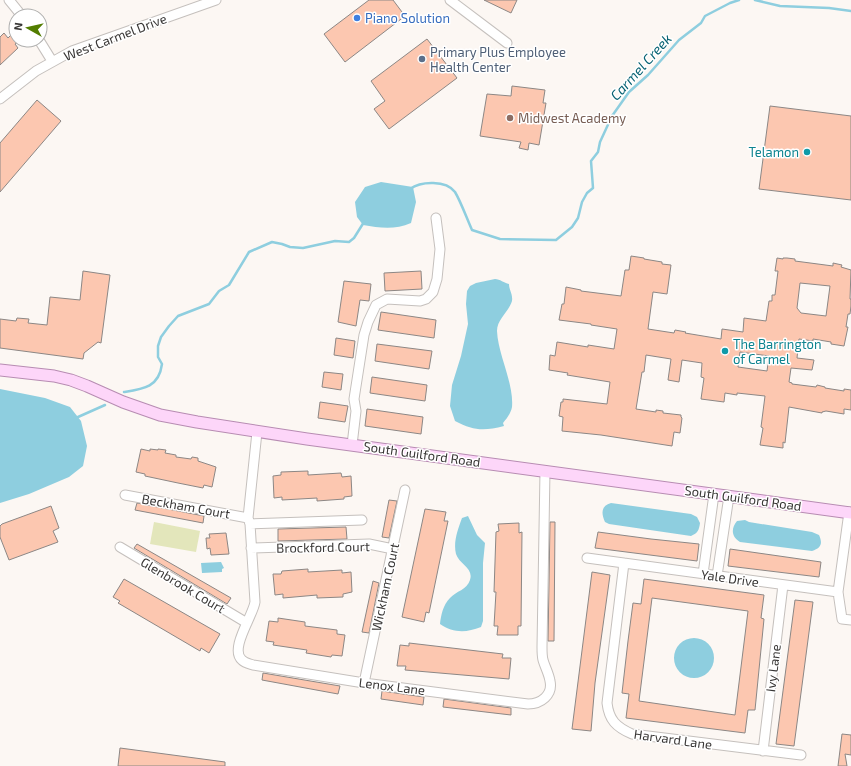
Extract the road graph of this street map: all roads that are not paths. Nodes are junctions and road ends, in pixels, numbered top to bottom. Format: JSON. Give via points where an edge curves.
{"nodes":[{"id":1,"x":9,"y":0,"type":"edge"},
{"id":2,"x":216,"y":0,"type":"edge"},
{"id":3,"x":450,"y":0,"type":"edge"},
{"id":4,"x":16,"y":8,"type":"edge"},
{"id":5,"x":507,"y":43,"type":"dead end"},
{"id":6,"x":44,"y":48,"type":"edge"},
{"id":7,"x":52,"y":61,"type":"junction"},
{"id":8,"x":0,"y":99,"type":"edge"},
{"id":9,"x":436,"y":218,"type":"dead end"},
{"id":10,"x":0,"y":370,"type":"edge"},
{"id":11,"x":257,"y":432,"type":"junction"},
{"id":12,"x":352,"y":445,"type":"junction"},
{"id":13,"x":545,"y":471,"type":"junction"},
{"id":14,"x":405,"y":490,"type":"dead end"},
{"id":15,"x":714,"y":494,"type":"junction"},
{"id":16,"x":125,"y":495,"type":"dead end"},
{"id":17,"x":729,"y":496,"type":"junction"},
{"id":18,"x":850,"y":513,"type":"edge"},
{"id":19,"x":362,"y":520,"type":"dead end"},
{"id":20,"x":249,"y":521,"type":"junction"},
{"id":21,"x":120,"y":547,"type":"dead end"},
{"id":22,"x":251,"y":548,"type":"junction"},
{"id":23,"x":393,"y":549,"type":"junction"},
{"id":24,"x":587,"y":558,"type":"dead end"},
{"id":25,"x":624,"y":563,"type":"junction"},
{"id":26,"x":703,"y":574,"type":"junction"},
{"id":27,"x":717,"y":576,"type":"junction"},
{"id":28,"x":783,"y":585,"type":"junction"},
{"id":29,"x":838,"y":592,"type":"junction"},
{"id":30,"x":851,"y":620,"type":"edge"},
{"id":31,"x":247,"y":623,"type":"junction"},
{"id":32,"x":364,"y":683,"type":"junction"},
{"id":33,"x":763,"y":751,"type":"junction"},
{"id":34,"x":801,"y":755,"type":"dead end"}],
"edges":[{"from":1,"to":4,"type":"street"},
{"from":2,"to":7,"type":"street","name":"West Carmel Drive","via":[[96,41]]},
{"from":3,"to":5,"type":"street"},
{"from":6,"to":7,"type":"street"},
{"from":7,"to":8,"type":"street","name":"West Carmel Drive"},
{"from":9,"to":12,"type":"street","via":[[440,249],[433,292],[420,301],[387,299],[376,305],[368,322],[354,399],[356,411]]},
{"from":10,"to":11,"type":"main road","name":"South Guilford Road","via":[[71,380],[160,415]]},
{"from":11,"to":12,"type":"main road","name":"South Guilford Road"},
{"from":11,"to":20,"type":"street","name":"Lenox Lane"},
{"from":12,"to":13,"type":"main road","name":"South Guilford Road"},
{"from":13,"to":15,"type":"main road","name":"South Guilford Road"},
{"from":13,"to":32,"type":"street","name":"Lenox Lane","via":[[542,658],[550,682],[546,698],[528,704]]},
{"from":14,"to":23,"type":"street","name":"Wickham Court"},
{"from":15,"to":17,"type":"main road","name":"South Guilford Road"},
{"from":15,"to":26,"type":"street"},
{"from":16,"to":20,"type":"street","name":"Beckham Court"},
{"from":17,"to":18,"type":"main road","name":"South Guilford Road"},
{"from":17,"to":27,"type":"street"},
{"from":18,"to":29,"type":"street"},
{"from":19,"to":20,"type":"street","name":"Brockford Court"},
{"from":20,"to":22,"type":"street","name":"Lenox Lane"},
{"from":21,"to":31,"type":"street","name":"Glenbrook Court"},
{"from":22,"to":23,"type":"street","name":"Brockford Court","via":[[369,544]]},
{"from":22,"to":31,"type":"street","name":"Lenox Lane","via":[[255,602]]},
{"from":23,"to":32,"type":"street","name":"Wickham Court"},
{"from":24,"to":25,"type":"street","name":"Yale Drive"},
{"from":25,"to":26,"type":"street","name":"Yale Drive"},
{"from":25,"to":33,"type":"street","name":"Harvard Lane","via":[[607,703],[608,715],[619,727],[632,734]]},
{"from":26,"to":27,"type":"street","name":"Yale Drive"},
{"from":27,"to":28,"type":"street","name":"Yale Drive"},
{"from":28,"to":29,"type":"street","name":"Yale Drive"},
{"from":28,"to":33,"type":"street","name":"Ivy Lane"},
{"from":29,"to":30,"type":"street","via":[[842,619]]},
{"from":31,"to":32,"type":"street","name":"Lenox Lane","via":[[239,642],[238,652],[246,663]]},
{"from":33,"to":34,"type":"street","name":"Harvard Lane"}]}
